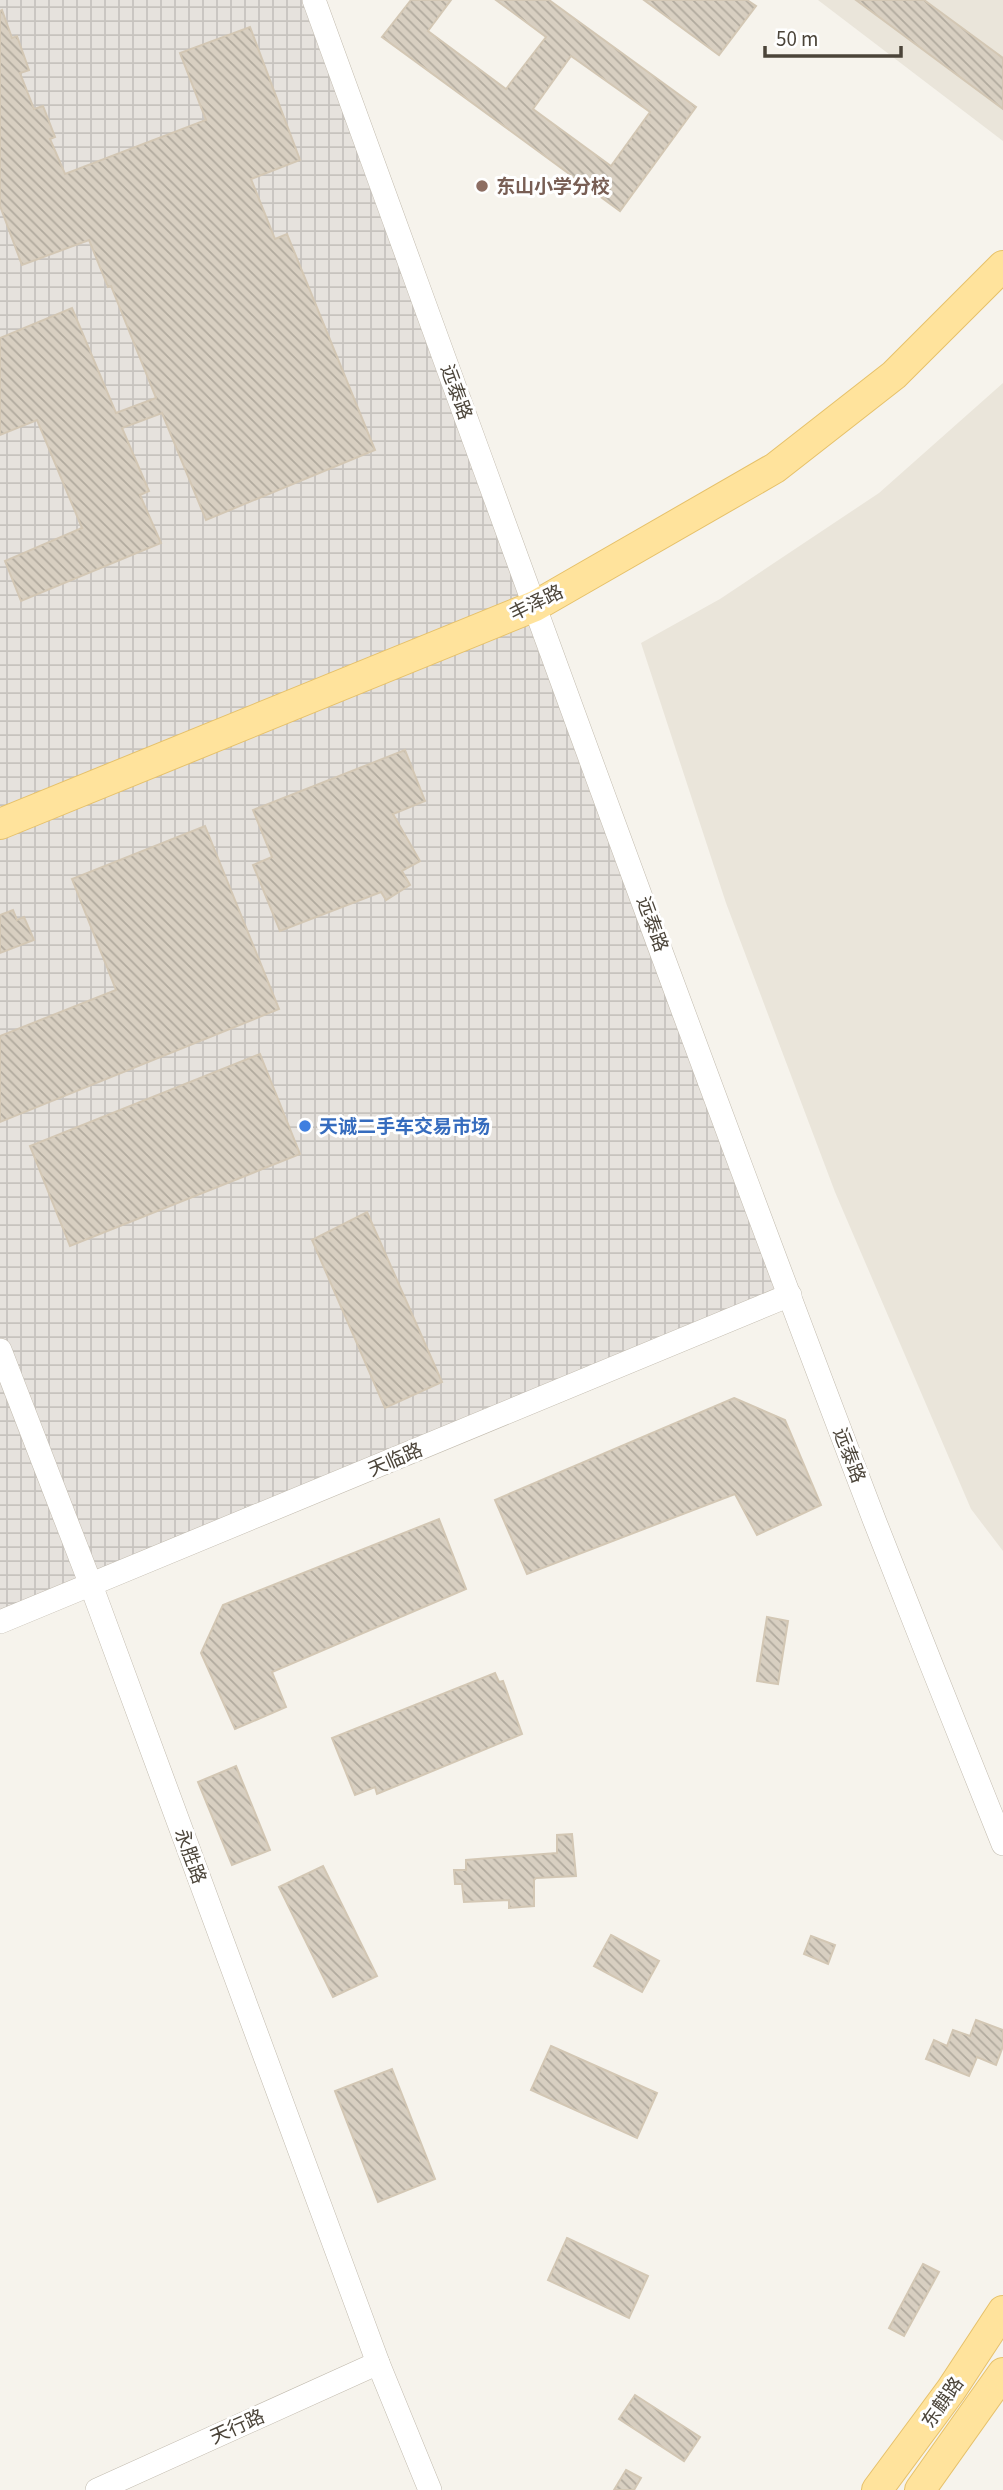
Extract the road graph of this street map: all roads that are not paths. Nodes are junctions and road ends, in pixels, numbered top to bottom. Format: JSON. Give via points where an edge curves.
{"nodes":[{"id":1,"x":314,"y":0,"type":"edge"},
{"id":2,"x":1003,"y":266,"type":"edge"},
{"id":3,"x":535,"y":606,"type":"junction"},
{"id":4,"x":0,"y":824,"type":"edge"},
{"id":5,"x":790,"y":1295,"type":"junction"},
{"id":6,"x":0,"y":1350,"type":"edge"},
{"id":7,"x":91,"y":1585,"type":"junction"},
{"id":8,"x":0,"y":1622,"type":"edge"},
{"id":9,"x":1003,"y":1844,"type":"edge"},
{"id":10,"x":1003,"y":2311,"type":"edge"},
{"id":11,"x":378,"y":2362,"type":"junction"},
{"id":12,"x":1003,"y":2373,"type":"edge"},
{"id":13,"x":97,"y":2490,"type":"edge"},
{"id":14,"x":430,"y":2490,"type":"edge"},
{"id":15,"x":877,"y":2490,"type":"edge"},
{"id":16,"x":920,"y":2490,"type":"edge"}],
"edges":[{"from":1,"to":3,"type":"street","name":"远泰路"},
{"from":2,"to":3,"type":"main road","name":"丰泽路","via":[[894,374],[775,468]]},
{"from":3,"to":4,"type":"main road","name":"丰泽路"},
{"from":3,"to":5,"type":"street","name":"远泰路"},
{"from":5,"to":7,"type":"street","name":"天临路"},
{"from":5,"to":9,"type":"street","name":"远泰路"},
{"from":6,"to":7,"type":"street","name":"永胜路"},
{"from":7,"to":8,"type":"street","name":"天临路"},
{"from":7,"to":11,"type":"street","name":"永胜路"},
{"from":10,"to":15,"type":"main road","name":"东麒路"},
{"from":11,"to":13,"type":"street","name":"天行路"},
{"from":11,"to":14,"type":"street","name":"永胜路"},
{"from":12,"to":16,"type":"main road","name":"东麒路"}]}
